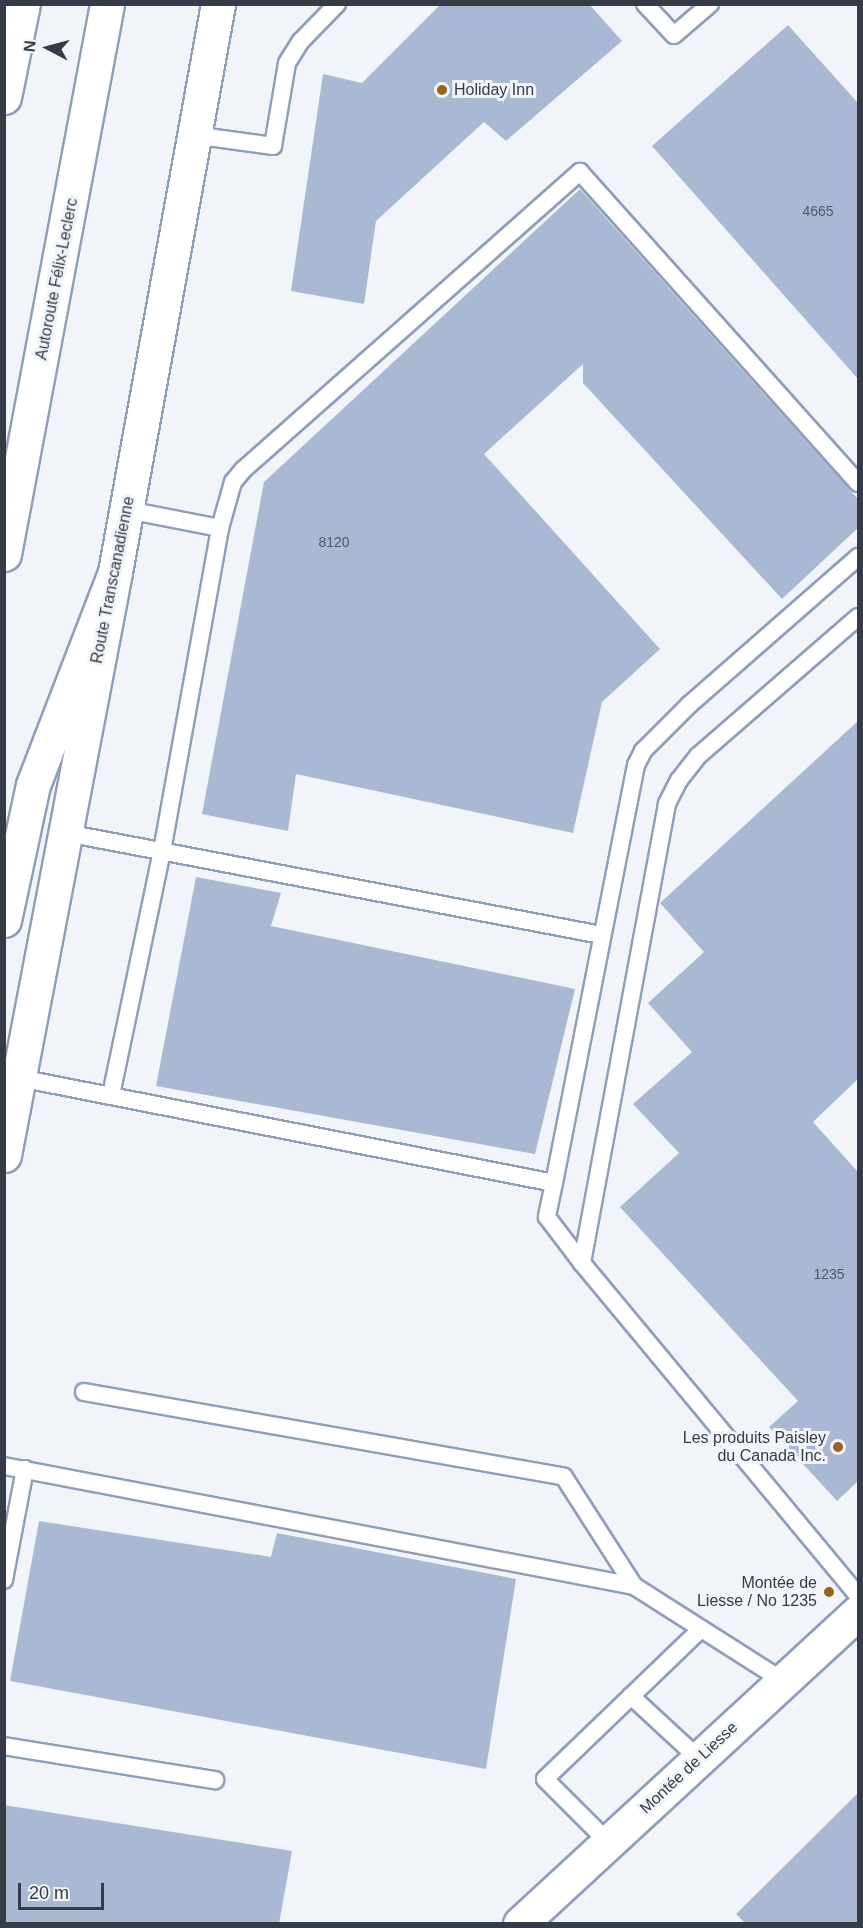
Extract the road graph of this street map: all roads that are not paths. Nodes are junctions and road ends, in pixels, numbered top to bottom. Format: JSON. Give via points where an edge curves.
{"nodes":[{"id":1,"x":23,"y":4,"type":"edge"},
{"id":2,"x":107,"y":4,"type":"edge"},
{"id":3,"x":218,"y":4,"type":"edge"},
{"id":4,"x":337,"y":4,"type":"edge"},
{"id":5,"x":645,"y":4,"type":"edge"},
{"id":6,"x":710,"y":4,"type":"edge"},
{"id":7,"x":4,"y":98,"type":"edge"},
{"id":8,"x":194,"y":135,"type":"junction"},
{"id":9,"x":858,"y":483,"type":"edge"},
{"id":10,"x":127,"y":510,"type":"junction"},
{"id":11,"x":220,"y":528,"type":"junction"},
{"id":12,"x":4,"y":554,"type":"edge"},
{"id":13,"x":858,"y":557,"type":"edge"},
{"id":14,"x":115,"y":572,"type":"junction"},
{"id":15,"x":858,"y":617,"type":"edge"},
{"id":16,"x":66,"y":833,"type":"junction"},
{"id":17,"x":162,"y":850,"type":"junction"},
{"id":18,"x":4,"y":920,"type":"edge"},
{"id":19,"x":601,"y":935,"type":"junction"},
{"id":20,"x":19,"y":1078,"type":"junction"},
{"id":21,"x":111,"y":1095,"type":"junction"},
{"id":22,"x":4,"y":1155,"type":"edge"},
{"id":23,"x":554,"y":1183,"type":"junction"},
{"id":24,"x":582,"y":1263,"type":"junction"},
{"id":25,"x":84,"y":1392,"type":"dead end"},
{"id":26,"x":4,"y":1466,"type":"edge"},
{"id":27,"x":25,"y":1469,"type":"junction"},
{"id":28,"x":4,"y":1580,"type":"edge"},
{"id":29,"x":634,"y":1586,"type":"junction"},
{"id":30,"x":858,"y":1595,"type":"edge"},
{"id":31,"x":858,"y":1612,"type":"edge"},
{"id":32,"x":700,"y":1630,"type":"junction"},
{"id":33,"x":783,"y":1681,"type":"junction"},
{"id":34,"x":631,"y":1696,"type":"junction"},
{"id":35,"x":4,"y":1746,"type":"edge"},
{"id":36,"x":699,"y":1759,"type":"junction"},
{"id":37,"x":215,"y":1780,"type":"dead end"},
{"id":38,"x":608,"y":1842,"type":"junction"},
{"id":39,"x":520,"y":1923,"type":"edge"}],
"edges":[{"from":1,"to":7,"type":"main road"},
{"from":2,"to":12,"type":"main road","name":"Autoroute Félix-Leclerc"},
{"from":3,"to":8,"type":"main road","name":"Route Transcanadienne"},
{"from":4,"to":8,"type":"lane","via":[[301,41],[287,63],[273,146]]},
{"from":5,"to":6,"type":"lane","via":[[674,35]]},
{"from":8,"to":10,"type":"main road","name":"Route Transcanadienne"},
{"from":9,"to":11,"type":"lane","via":[[580,172],[243,470],[228,494]]},
{"from":10,"to":11,"type":"lane"},
{"from":10,"to":14,"type":"main road","name":"Route Transcanadienne"},
{"from":11,"to":17,"type":"lane"},
{"from":13,"to":19,"type":"lane","via":[[689,705],[643,751],[629,787]]},
{"from":14,"to":16,"type":"main road","name":"Route Transcanadienne"},
{"from":14,"to":18,"type":"main road","via":[[33,786]]},
{"from":15,"to":24,"type":"lane","via":[[698,756],[667,804]]},
{"from":16,"to":17,"type":"lane"},
{"from":16,"to":20,"type":"main road","name":"Route Transcanadienne"},
{"from":17,"to":19,"type":"lane"},
{"from":17,"to":21,"type":"lane"},
{"from":19,"to":23,"type":"lane"},
{"from":20,"to":21,"type":"lane"},
{"from":20,"to":22,"type":"main road","name":"Route Transcanadienne"},
{"from":21,"to":23,"type":"lane"},
{"from":23,"to":24,"type":"lane","via":[[547,1217]]},
{"from":24,"to":30,"type":"lane"},
{"from":25,"to":29,"type":"lane","via":[[564,1477]]},
{"from":26,"to":27,"type":"lane"},
{"from":27,"to":28,"type":"lane"},
{"from":27,"to":29,"type":"lane"},
{"from":29,"to":32,"type":"lane"},
{"from":31,"to":33,"type":"main road","name":"Montée de Liesse"},
{"from":32,"to":33,"type":"lane"},
{"from":32,"to":34,"type":"lane"},
{"from":33,"to":36,"type":"main road","name":"Montée de Liesse"},
{"from":34,"to":36,"type":"lane"},
{"from":34,"to":38,"type":"lane","via":[[545,1779]]},
{"from":35,"to":37,"type":"lane"},
{"from":36,"to":38,"type":"main road","name":"Montée de Liesse"},
{"from":38,"to":39,"type":"main road","name":"Montée de Liesse"}]}
